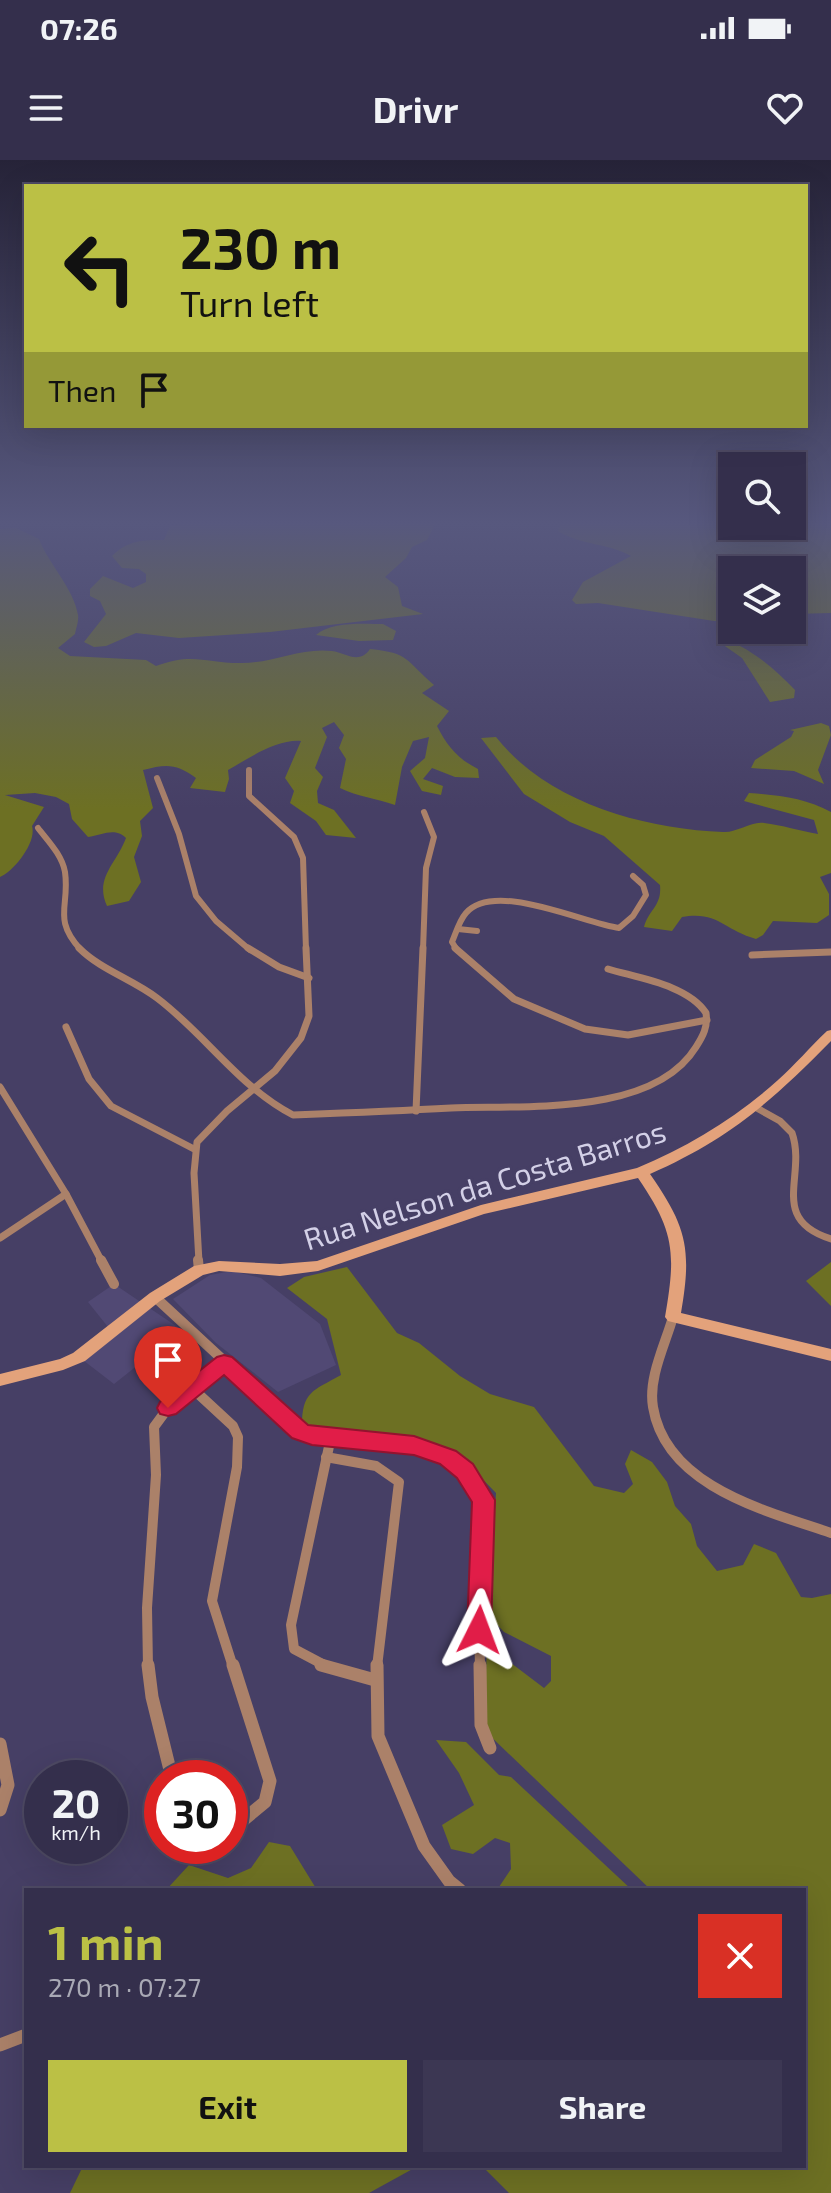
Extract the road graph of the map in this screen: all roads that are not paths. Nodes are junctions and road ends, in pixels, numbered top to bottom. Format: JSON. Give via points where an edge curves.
{"nodes":[{"id":1,"x":249,"y":770,"type":"dead end"},
{"id":2,"x":157,"y":778,"type":"dead end"},
{"id":3,"x":424,"y":812,"type":"dead end"},
{"id":4,"x":38,"y":828,"type":"dead end"},
{"id":5,"x":633,"y":876,"type":"dead end"},
{"id":6,"x":458,"y":929,"type":"junction"},
{"id":7,"x":477,"y":931,"type":"dead end"},
{"id":8,"x":831,"y":952,"type":"edge"},
{"id":9,"x":752,"y":955,"type":"dead end"},
{"id":10,"x":608,"y":969,"type":"dead end"},
{"id":11,"x":309,"y":978,"type":"junction"},
{"id":12,"x":707,"y":1020,"type":"junction"},
{"id":13,"x":66,"y":1027,"type":"dead end"},
{"id":14,"x":831,"y":1034,"type":"edge"},
{"id":15,"x":0,"y":1087,"type":"edge"},
{"id":16,"x":257,"y":1089,"type":"junction"},
{"id":17,"x":755,"y":1107,"type":"junction"},
{"id":18,"x":416,"y":1111,"type":"junction"},
{"id":19,"x":194,"y":1149,"type":"junction"},
{"id":20,"x":641,"y":1172,"type":"junction"},
{"id":21,"x":66,"y":1194,"type":"junction"},
{"id":22,"x":0,"y":1238,"type":"edge"},
{"id":23,"x":831,"y":1239,"type":"edge"},
{"id":24,"x":199,"y":1270,"type":"junction"},
{"id":25,"x":114,"y":1284,"type":"dead end"},
{"id":26,"x":155,"y":1297,"type":"junction"},
{"id":27,"x":673,"y":1317,"type":"junction"},
{"id":28,"x":831,"y":1355,"type":"edge"},
{"id":29,"x":224,"y":1363,"type":"junction"},
{"id":30,"x":0,"y":1380,"type":"edge"},
{"id":31,"x":193,"y":1389,"type":"junction"},
{"id":32,"x":331,"y":1437,"type":"junction"},
{"id":33,"x":326,"y":1457,"type":"junction"},
{"id":34,"x":831,"y":1533,"type":"edge"},
{"id":35,"x":375,"y":1680,"type":"junction"},
{"id":36,"x":0,"y":1744,"type":"edge"},
{"id":37,"x":490,"y":1748,"type":"dead end"},
{"id":38,"x":168,"y":1760,"type":"edge"},
{"id":39,"x":0,"y":1810,"type":"edge"},
{"id":40,"x":248,"y":1816,"type":"edge"},
{"id":41,"x":458,"y":1888,"type":"edge"},
{"id":42,"x":24,"y":2036,"type":"edge"},
{"id":43,"x":0,"y":2045,"type":"edge"}],
"edges":[{"from":1,"to":11,"type":"street","via":[[249,796],[300,847]]},
{"from":2,"to":11,"type":"street","via":[[196,896],[272,965]]},
{"from":3,"to":18,"type":"street","via":[[434,837],[426,868]]},
{"from":4,"to":16,"type":"street","via":[[65,872],[62,917],[68,936],[100,965],[157,998]]},
{"from":5,"to":6,"type":"street","via":[[646,895],[619,928],[562,909],[503,903],[475,906]]},
{"from":6,"to":7,"type":"street"},
{"from":6,"to":12,"type":"street","via":[[454,947],[499,987],[571,1024],[628,1035]]},
{"from":8,"to":9,"type":"street"},
{"from":10,"to":12,"type":"street","via":[[696,1003]]},
{"from":11,"to":16,"type":"street","via":[[304,1035]]},
{"from":12,"to":18,"type":"street","via":[[703,1037],[677,1071],[626,1094],[555,1105]]},
{"from":13,"to":19,"type":"street","via":[[101,1098]]},
{"from":14,"to":17,"type":"street","name":"Rua Nelson da Costa Barros"},
{"from":15,"to":21,"type":"street"},
{"from":16,"to":18,"type":"street","via":[[276,1108],[293,1115]]},
{"from":16,"to":19,"type":"street"},
{"from":17,"to":20,"type":"street","name":"Rua Nelson da Costa Barros","via":[[691,1150]]},
{"from":17,"to":23,"type":"street","via":[[785,1124],[794,1136],[795,1213],[812,1234]]},
{"from":19,"to":24,"type":"street"},
{"from":20,"to":24,"type":"street","name":"Rua Nelson da Costa Barros","via":[[481,1210],[318,1266]]},
{"from":20,"to":27,"type":"street","via":[[680,1237]]},
{"from":21,"to":22,"type":"street"},
{"from":21,"to":25,"type":"street"},
{"from":24,"to":26,"type":"street","name":"Rua Nelson da Costa Barros"},
{"from":26,"to":29,"type":"street"},
{"from":26,"to":30,"type":"street","name":"Rua Nelson da Costa Barros","via":[[79,1357]]},
{"from":27,"to":28,"type":"street"},
{"from":27,"to":34,"type":"street","via":[[653,1405],[669,1451],[689,1471],[719,1487]]},
{"from":29,"to":31,"type":"street"},
{"from":29,"to":32,"type":"street","via":[[291,1425],[312,1436]]},
{"from":31,"to":38,"type":"street","via":[[158,1419],[153,1440],[147,1657]]},
{"from":31,"to":40,"type":"street","via":[[238,1437],[212,1601],[270,1781],[265,1802]]},
{"from":32,"to":33,"type":"street"},
{"from":32,"to":37,"type":"street","via":[[432,1451],[465,1471],[484,1500],[481,1725]]},
{"from":33,"to":35,"type":"street","via":[[383,1468],[399,1482]]},
{"from":33,"to":35,"type":"street","via":[[291,1625],[294,1649],[321,1665]]},
{"from":35,"to":41,"type":"street","via":[[378,1736],[387,1760],[424,1846]]},
{"from":36,"to":39,"type":"street","via":[[9,1786]]},
{"from":42,"to":43,"type":"street"}]}
